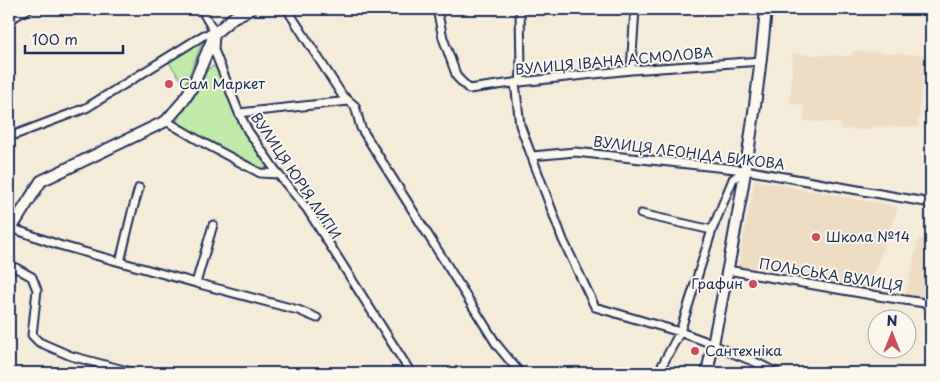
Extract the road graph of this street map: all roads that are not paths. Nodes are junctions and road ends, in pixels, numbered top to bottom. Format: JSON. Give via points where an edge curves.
{"nodes":[{"id":1,"x":28,"y":9,"type":"edge"},
{"id":2,"x":201,"y":9,"type":"edge"},
{"id":3,"x":251,"y":9,"type":"edge"},
{"id":4,"x":287,"y":9,"type":"edge"},
{"id":5,"x":437,"y":9,"type":"edge"},
{"id":6,"x":520,"y":9,"type":"edge"},
{"id":7,"x":635,"y":9,"type":"edge"},
{"id":8,"x":766,"y":9,"type":"edge"},
{"id":9,"x":9,"y":20,"type":"edge"},
{"id":10,"x":215,"y":33,"type":"junction"},
{"id":11,"x":762,"y":60,"type":"junction"},
{"id":12,"x":631,"y":70,"type":"junction"},
{"id":13,"x":517,"y":83,"type":"junction"},
{"id":14,"x":350,"y":101,"type":"junction"},
{"id":15,"x":238,"y":113,"type":"junction"},
{"id":16,"x":166,"y":122,"type":"junction"},
{"id":17,"x":9,"y":137,"type":"edge"},
{"id":18,"x":532,"y":156,"type":"junction"},
{"id":19,"x":745,"y":170,"type":"junction"},
{"id":20,"x":278,"y":174,"type":"junction"},
{"id":21,"x":139,"y":188,"type":"dead end"},
{"id":22,"x":931,"y":203,"type":"edge"},
{"id":23,"x":641,"y":214,"type":"dead end"},
{"id":24,"x":213,"y":225,"type":"dead end"},
{"id":25,"x":10,"y":230,"type":"edge"},
{"id":26,"x":712,"y":230,"type":"junction"},
{"id":27,"x":120,"y":262,"type":"junction"},
{"id":28,"x":9,"y":264,"type":"edge"},
{"id":29,"x":727,"y":270,"type":"junction"},
{"id":30,"x":196,"y":283,"type":"junction"},
{"id":31,"x":931,"y":304,"type":"edge"},
{"id":32,"x":317,"y":318,"type":"dead end"},
{"id":33,"x":680,"y":332,"type":"junction"},
{"id":34,"x":713,"y":344,"type":"junction"},
{"id":35,"x":135,"y":373,"type":"edge"},
{"id":36,"x":411,"y":373,"type":"edge"},
{"id":37,"x":520,"y":373,"type":"edge"},
{"id":38,"x":658,"y":373,"type":"edge"},
{"id":39,"x":707,"y":373,"type":"edge"},
{"id":40,"x":777,"y":373,"type":"edge"}],
"edges":[{"from":1,"to":9,"type":"street"},
{"from":2,"to":10,"type":"street","name":"ВУЛИЦЯ ЮРІЯ ЛИПИ"},
{"from":3,"to":10,"type":"main road"},
{"from":4,"to":14,"type":"street","via":[[342,95]]},
{"from":5,"to":13,"type":"street","name":"ВУЛИЦЯ ІВАНА АСМОЛОВА","via":[[457,77],[469,88]]},
{"from":6,"to":13,"type":"street","via":[[521,70]]},
{"from":7,"to":12,"type":"street"},
{"from":8,"to":11,"type":"main road"},
{"from":10,"to":15,"type":"street","name":"ВУЛИЦЯ ЮРІЯ ЛИПИ","via":[[214,50]]},
{"from":10,"to":16,"type":"main road","via":[[192,87]]},
{"from":10,"to":17,"type":"street","via":[[204,35],[86,108]]},
{"from":11,"to":12,"type":"street","name":"ВУЛИЦЯ ІВАНА АСМОЛОВА"},
{"from":11,"to":19,"type":"main road"},
{"from":12,"to":13,"type":"street","name":"ВУЛИЦЯ ІВАНА АСМОЛОВА"},
{"from":13,"to":18,"type":"street","via":[[520,125]]},
{"from":14,"to":15,"type":"street"},
{"from":14,"to":37,"type":"street","via":[[355,106],[361,128],[497,345]]},
{"from":15,"to":20,"type":"street","name":"ВУЛИЦЯ ЮРІЯ ЛИПИ"},
{"from":16,"to":20,"type":"street","via":[[260,173]]},
{"from":16,"to":25,"type":"main road","via":[[41,181]]},
{"from":18,"to":19,"type":"street","name":"ВУЛИЦЯ ЛЕОНІДА БИКОВА","via":[[575,152]]},
{"from":18,"to":33,"type":"street","via":[[563,240],[595,307]]},
{"from":19,"to":22,"type":"street","name":"ВУЛИЦЯ ЛЕОНІДА БИКОВА"},
{"from":19,"to":26,"type":"street","via":[[733,179]]},
{"from":19,"to":29,"type":"main road"},
{"from":20,"to":36,"type":"street","name":"ВУЛИЦЯ ЮРІЯ ЛИПИ","via":[[306,209]]},
{"from":21,"to":27,"type":"street"},
{"from":23,"to":26,"type":"street"},
{"from":24,"to":30,"type":"street"},
{"from":25,"to":27,"type":"street"},
{"from":26,"to":33,"type":"street"},
{"from":27,"to":30,"type":"street"},
{"from":28,"to":35,"type":"street","via":[[32,277],[37,290],[32,335],[39,342],[71,356]]},
{"from":29,"to":31,"type":"street","name":"ПОЛЬСЬКА ВУЛИЦЯ"},
{"from":29,"to":34,"type":"main road"},
{"from":30,"to":32,"type":"street"},
{"from":33,"to":34,"type":"street"},
{"from":33,"to":38,"type":"street"},
{"from":34,"to":39,"type":"main road"},
{"from":34,"to":40,"type":"street"}]}
